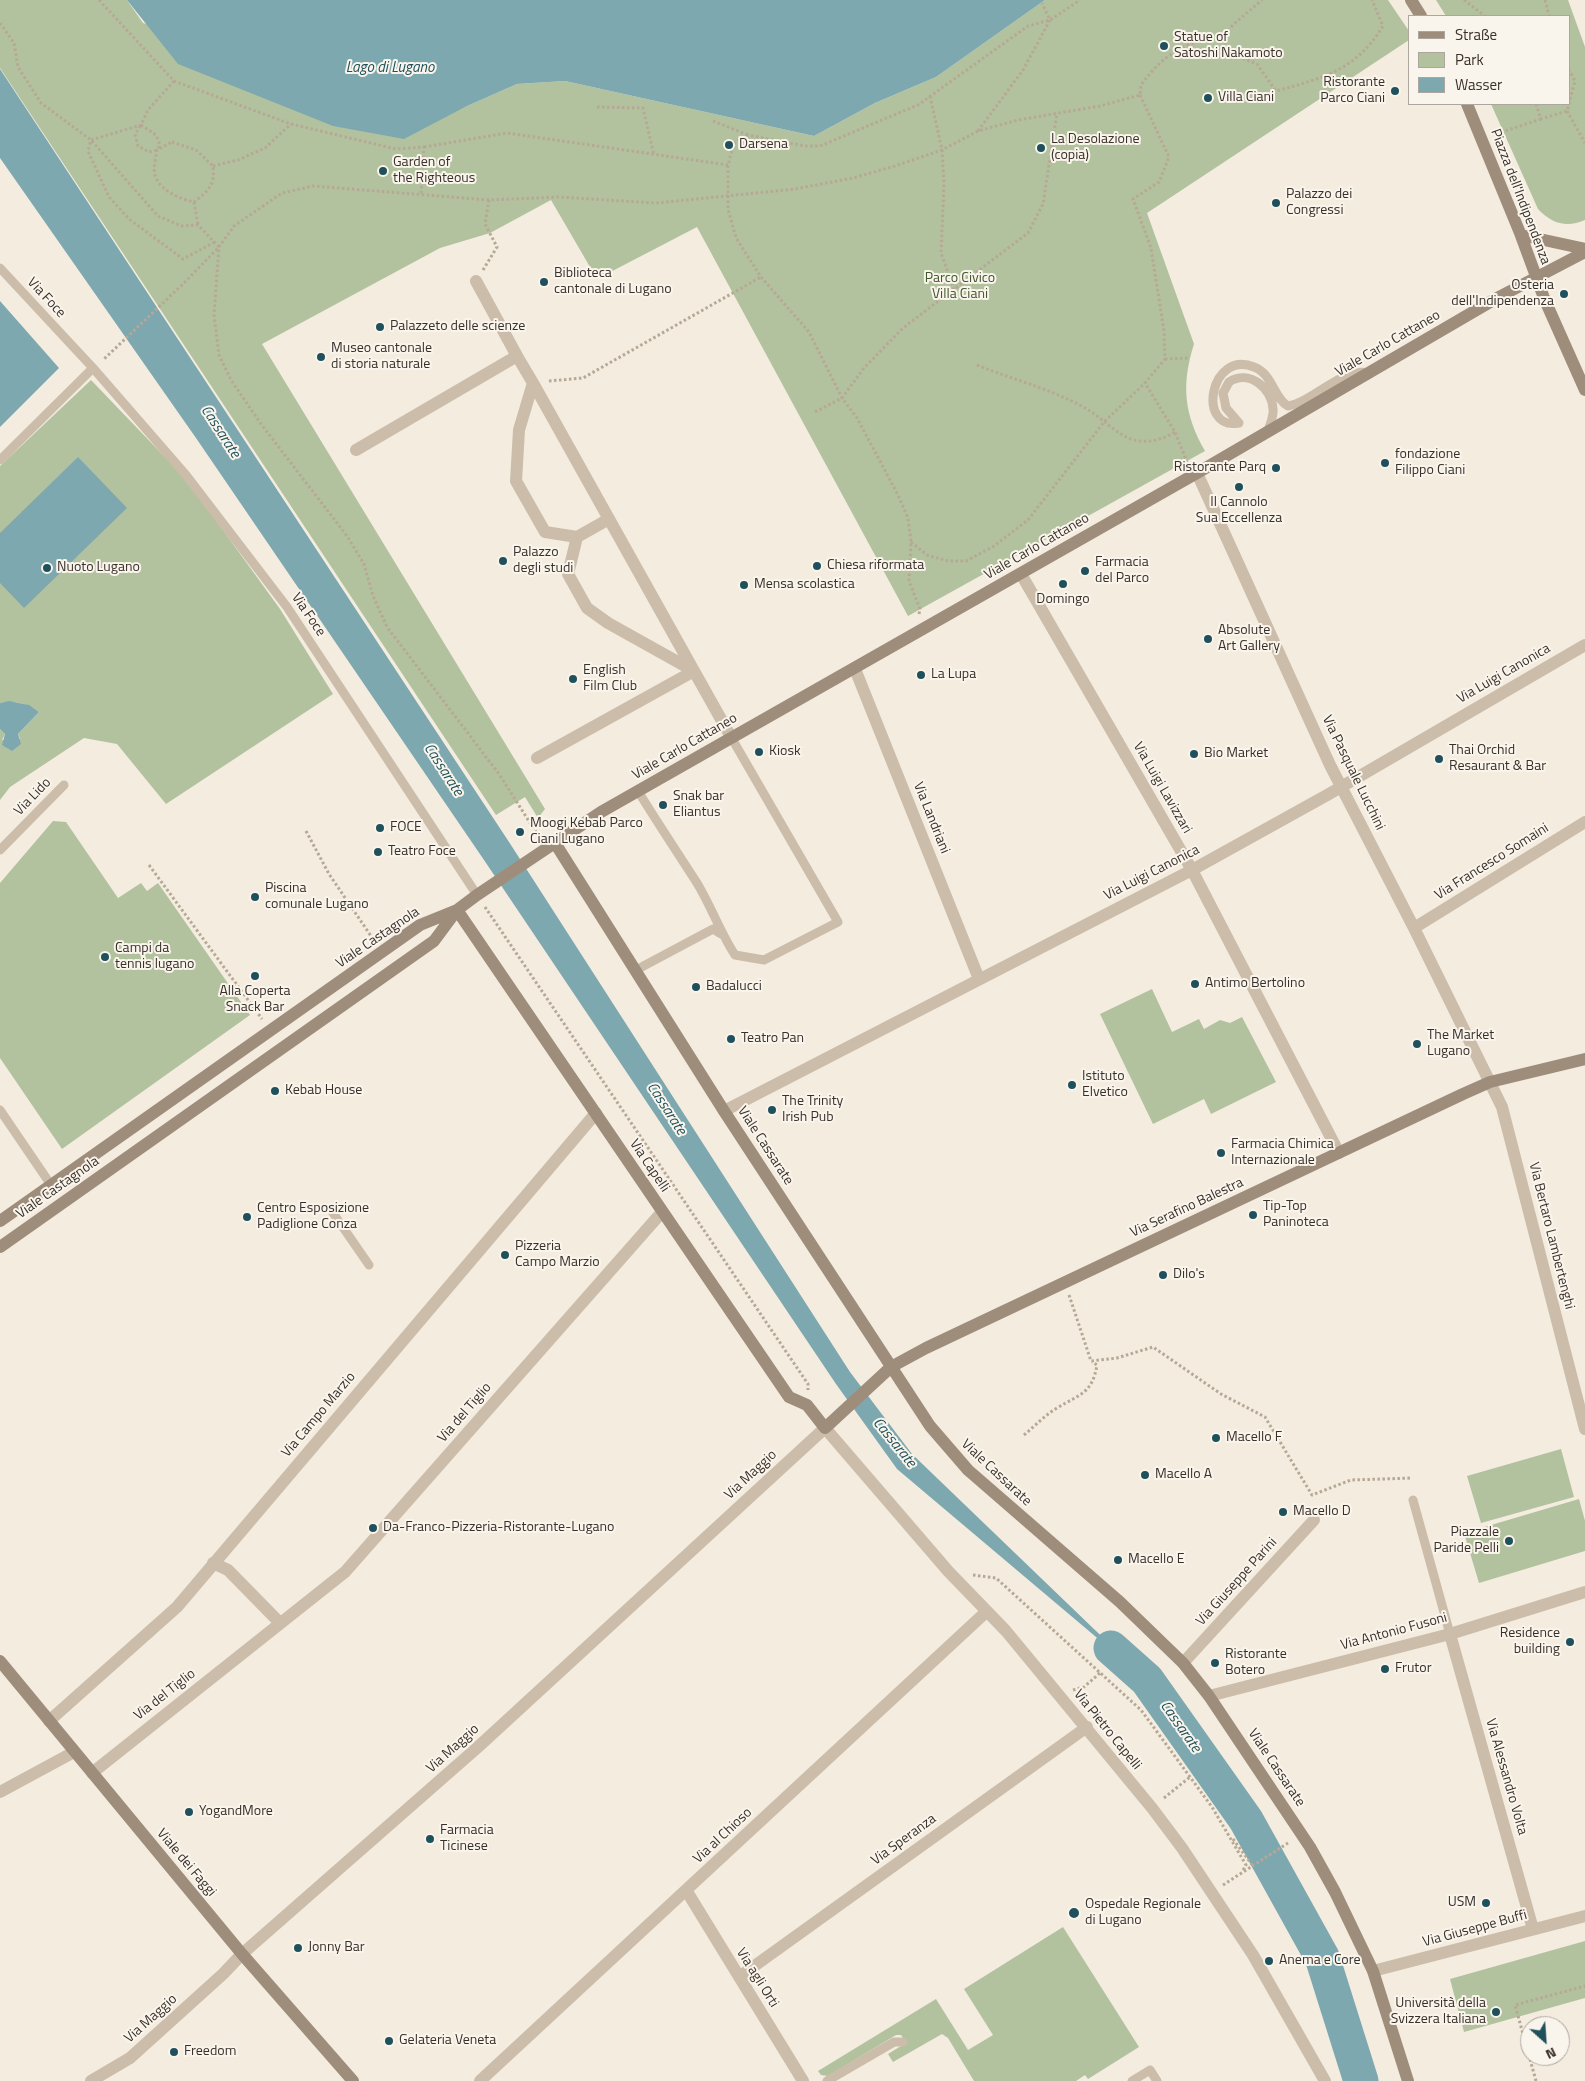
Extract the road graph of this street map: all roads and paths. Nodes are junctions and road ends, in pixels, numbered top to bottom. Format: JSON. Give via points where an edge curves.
{"nodes":[{"id":1,"x":99,"y":0,"type":"edge"},
{"id":2,"x":1080,"y":0,"type":"edge"},
{"id":3,"x":1262,"y":0,"type":"edge"},
{"id":4,"x":1372,"y":0,"type":"edge"},
{"id":5,"x":1411,"y":0,"type":"edge"},
{"id":6,"x":1464,"y":0,"type":"edge"},
{"id":7,"x":1545,"y":0,"type":"edge"},
{"id":8,"x":1042,"y":3,"type":"dead end"},
{"id":9,"x":1420,"y":15,"type":"edge"},
{"id":10,"x":1484,"y":15,"type":"edge"},
{"id":11,"x":1549,"y":15,"type":"edge"},
{"id":12,"x":1050,"y":20,"type":"junction"},
{"id":13,"x":0,"y":23,"type":"edge"},
{"id":14,"x":1222,"y":38,"type":"junction"},
{"id":15,"x":1570,"y":72,"type":"edge"},
{"id":16,"x":174,"y":81,"type":"junction"},
{"id":17,"x":1140,"y":95,"type":"junction"},
{"id":18,"x":930,"y":96,"type":"junction"},
{"id":19,"x":1570,"y":100,"type":"edge"},
{"id":20,"x":1467,"y":105,"type":"edge"},
{"id":21,"x":1536,"y":105,"type":"edge"},
{"id":22,"x":1569,"y":105,"type":"edge"},
{"id":23,"x":597,"y":106,"type":"dead end"},
{"id":24,"x":1567,"y":111,"type":"junction"},
{"id":25,"x":1057,"y":112,"type":"junction"},
{"id":26,"x":1541,"y":119,"type":"junction"},
{"id":27,"x":713,"y":122,"type":"dead end"},
{"id":28,"x":291,"y":124,"type":"junction"},
{"id":29,"x":140,"y":125,"type":"junction"},
{"id":30,"x":978,"y":131,"type":"junction"},
{"id":31,"x":748,"y":135,"type":"junction"},
{"id":32,"x":1483,"y":139,"type":"junction"},
{"id":33,"x":91,"y":140,"type":"junction"},
{"id":34,"x":1585,"y":143,"type":"edge"},
{"id":35,"x":424,"y":147,"type":"junction"},
{"id":36,"x":157,"y":150,"type":"junction"},
{"id":37,"x":942,"y":150,"type":"junction"},
{"id":38,"x":654,"y":154,"type":"junction"},
{"id":39,"x":728,"y":165,"type":"junction"},
{"id":40,"x":213,"y":166,"type":"junction"},
{"id":41,"x":421,"y":194,"type":"junction"},
{"id":42,"x":728,"y":196,"type":"junction"},
{"id":43,"x":489,"y":200,"type":"junction"},
{"id":44,"x":194,"y":202,"type":"junction"},
{"id":45,"x":198,"y":225,"type":"junction"},
{"id":46,"x":1521,"y":235,"type":"junction"},
{"id":47,"x":215,"y":242,"type":"junction"},
{"id":48,"x":218,"y":247,"type":"junction"},
{"id":49,"x":1585,"y":250,"type":"edge"},
{"id":50,"x":0,"y":268,"type":"edge"},
{"id":51,"x":761,"y":277,"type":"junction"},
{"id":52,"x":1535,"y":278,"type":"junction"},
{"id":53,"x":476,"y":281,"type":"joint"},
{"id":54,"x":954,"y":289,"type":"junction"},
{"id":55,"x":517,"y":356,"type":"junction"},
{"id":56,"x":1189,"y":358,"type":"dead end"},
{"id":57,"x":1165,"y":360,"type":"junction"},
{"id":58,"x":977,"y":365,"type":"dead end"},
{"id":59,"x":93,"y":368,"type":"junction"},
{"id":60,"x":1368,"y":373,"type":"junction"},
{"id":61,"x":533,"y":383,"type":"junction"},
{"id":62,"x":1145,"y":383,"type":"junction"},
{"id":63,"x":1585,"y":390,"type":"edge"},
{"id":64,"x":842,"y":398,"type":"junction"},
{"id":65,"x":815,"y":412,"type":"dead end"},
{"id":66,"x":1104,"y":422,"type":"junction"},
{"id":67,"x":1268,"y":431,"type":"junction"},
{"id":68,"x":1175,"y":432,"type":"junction"},
{"id":69,"x":356,"y":450,"type":"dead end"},
{"id":70,"x":0,"y":460,"type":"edge"},
{"id":71,"x":1181,"y":469,"type":"dead end"},
{"id":72,"x":1197,"y":473,"type":"junction"},
{"id":73,"x":609,"y":519,"type":"junction"},
{"id":74,"x":577,"y":537,"type":"junction"},
{"id":75,"x":911,"y":542,"type":"junction"},
{"id":76,"x":1022,"y":574,"type":"junction"},
{"id":77,"x":918,"y":632,"type":"junction"},
{"id":78,"x":1585,"y":645,"type":"edge"},
{"id":79,"x":855,"y":669,"type":"junction"},
{"id":80,"x":694,"y":671,"type":"junction"},
{"id":81,"x":731,"y":737,"type":"junction"},
{"id":82,"x":537,"y":758,"type":"dead end"},
{"id":83,"x":64,"y":785,"type":"dead end"},
{"id":84,"x":1341,"y":787,"type":"junction"},
{"id":85,"x":638,"y":791,"type":"junction"},
{"id":86,"x":1585,"y":822,"type":"edge"},
{"id":87,"x":306,"y":831,"type":"dead end"},
{"id":88,"x":550,"y":845,"type":"junction"},
{"id":89,"x":0,"y":850,"type":"edge"},
{"id":90,"x":148,"y":865,"type":"dead end"},
{"id":91,"x":1192,"y":870,"type":"junction"},
{"id":92,"x":477,"y":894,"type":"junction"},
{"id":93,"x":457,"y":910,"type":"junction"},
{"id":94,"x":1414,"y":928,"type":"junction"},
{"id":95,"x":722,"y":934,"type":"junction"},
{"id":96,"x":373,"y":939,"type":"dead end"},
{"id":97,"x":636,"y":970,"type":"junction"},
{"id":98,"x":979,"y":979,"type":"junction"},
{"id":99,"x":270,"y":1030,"type":"junction"},
{"id":100,"x":1585,"y":1059,"type":"edge"},
{"id":101,"x":1490,"y":1082,"type":"junction"},
{"id":102,"x":0,"y":1110,"type":"edge"},
{"id":103,"x":724,"y":1111,"type":"junction"},
{"id":104,"x":596,"y":1113,"type":"junction"},
{"id":105,"x":1339,"y":1153,"type":"junction"},
{"id":106,"x":51,"y":1185,"type":"junction"},
{"id":107,"x":331,"y":1210,"type":"dead end"},
{"id":108,"x":662,"y":1212,"type":"junction"},
{"id":109,"x":0,"y":1221,"type":"edge"},
{"id":110,"x":0,"y":1247,"type":"edge"},
{"id":111,"x":369,"y":1265,"type":"dead end"},
{"id":112,"x":1063,"y":1284,"type":"junction"},
{"id":113,"x":1091,"y":1361,"type":"junction"},
{"id":114,"x":892,"y":1367,"type":"junction"},
{"id":115,"x":807,"y":1405,"type":"junction"},
{"id":116,"x":1584,"y":1422,"type":"edge"},
{"id":117,"x":825,"y":1428,"type":"junction"},
{"id":118,"x":1024,"y":1435,"type":"dead end"},
{"id":119,"x":1412,"y":1478,"type":"dead end"},
{"id":120,"x":1413,"y":1500,"type":"dead end"},
{"id":121,"x":1314,"y":1520,"type":"dead end"},
{"id":122,"x":213,"y":1564,"type":"junction"},
{"id":123,"x":948,"y":1571,"type":"junction"},
{"id":124,"x":1585,"y":1592,"type":"edge"},
{"id":125,"x":986,"y":1612,"type":"junction"},
{"id":126,"x":280,"y":1623,"type":"junction"},
{"id":127,"x":1450,"y":1634,"type":"junction"},
{"id":128,"x":0,"y":1661,"type":"edge"},
{"id":129,"x":1183,"y":1663,"type":"junction"},
{"id":130,"x":1101,"y":1672,"type":"junction"},
{"id":131,"x":1059,"y":1694,"type":"junction"},
{"id":132,"x":1209,"y":1696,"type":"junction"},
{"id":133,"x":49,"y":1721,"type":"junction"},
{"id":134,"x":1086,"y":1727,"type":"junction"},
{"id":135,"x":74,"y":1752,"type":"junction"},
{"id":136,"x":92,"y":1773,"type":"junction"},
{"id":137,"x":1190,"y":1777,"type":"junction"},
{"id":138,"x":0,"y":1792,"type":"edge"},
{"id":139,"x":1152,"y":1808,"type":"junction"},
{"id":140,"x":1232,"y":1838,"type":"junction"},
{"id":141,"x":1286,"y":1844,"type":"dead end"},
{"id":142,"x":1253,"y":1866,"type":"junction"},
{"id":143,"x":1242,"y":1872,"type":"junction"},
{"id":144,"x":686,"y":1890,"type":"junction"},
{"id":145,"x":1212,"y":1893,"type":"junction"},
{"id":146,"x":1585,"y":1916,"type":"edge"},
{"id":147,"x":1533,"y":1929,"type":"junction"},
{"id":148,"x":242,"y":1954,"type":"junction"},
{"id":149,"x":1373,"y":1972,"type":"junction"},
{"id":150,"x":738,"y":1977,"type":"junction"},
{"id":151,"x":1585,"y":1986,"type":"edge"},
{"id":152,"x":903,"y":2042,"type":"dead end"},
{"id":153,"x":92,"y":2081,"type":"edge"},
{"id":154,"x":353,"y":2081,"type":"edge"},
{"id":155,"x":480,"y":2081,"type":"edge"},
{"id":156,"x":804,"y":2081,"type":"edge"},
{"id":157,"x":827,"y":2081,"type":"edge"},
{"id":158,"x":1132,"y":2081,"type":"edge"},
{"id":159,"x":1157,"y":2081,"type":"edge"},
{"id":160,"x":1325,"y":2081,"type":"edge"},
{"id":161,"x":1408,"y":2081,"type":"edge"},
{"id":162,"x":1536,"y":2081,"type":"edge"}],
"edges":[{"from":1,"to":16,"type":"path"},
{"from":2,"to":12,"type":"path"},
{"from":3,"to":14,"type":"path"},
{"from":4,"to":14,"type":"path","via":[[1383,26],[1372,44],[1343,69],[1319,80],[1276,91],[1258,64],[1239,57]]},
{"from":5,"to":9,"type":"main road"},
{"from":6,"to":10,"type":"path"},
{"from":7,"to":11,"type":"path"},
{"from":8,"to":12,"type":"path"},
{"from":12,"to":18,"type":"path","via":[[1028,26]]},
{"from":12,"to":30,"type":"path","via":[[1023,70]]},
{"from":13,"to":33,"type":"path","via":[[14,43],[18,67],[41,103]]},
{"from":14,"to":17,"type":"path","via":[[1189,43],[1172,54],[1140,85]]},
{"from":15,"to":19,"type":"path","via":[[1575,81]]},
{"from":16,"to":28,"type":"path"},
{"from":16,"to":29,"type":"path","via":[[148,110]]},
{"from":17,"to":25,"type":"path","via":[[1100,106]]},
{"from":17,"to":57,"type":"path","via":[[1169,157],[1160,182],[1133,199],[1151,248],[1164,331]]},
{"from":18,"to":31,"type":"path","via":[[918,105],[820,146]]},
{"from":18,"to":37,"type":"path"},
{"from":20,"to":32,"type":"main road","name":"Piazza dell'Indipendenza"},
{"from":21,"to":26,"type":"path"},
{"from":22,"to":24,"type":"path"},
{"from":23,"to":38,"type":"path","via":[[642,108]]},
{"from":24,"to":26,"type":"path"},
{"from":24,"to":34,"type":"path"},
{"from":25,"to":30,"type":"path"},
{"from":25,"to":54,"type":"path","via":[[1043,204],[1028,233]]},
{"from":26,"to":32,"type":"path"},
{"from":27,"to":31,"type":"path"},
{"from":28,"to":35,"type":"path","via":[[396,149]]},
{"from":28,"to":40,"type":"path","via":[[265,148],[238,160]]},
{"from":29,"to":33,"type":"path"},
{"from":29,"to":36,"type":"path","via":[[156,135],[160,145]]},
{"from":29,"to":36,"type":"path","via":[[135,134],[138,146],[149,152]]},
{"from":30,"to":37,"type":"path"},
{"from":31,"to":39,"type":"path","via":[[734,143]]},
{"from":32,"to":46,"type":"main road","name":"Piazza dell'Indipendenza"},
{"from":33,"to":45,"type":"path","via":[[158,216],[181,226]]},
{"from":33,"to":47,"type":"path","via":[[88,151],[110,197],[129,219],[183,259]]},
{"from":35,"to":38,"type":"path","via":[[507,133]]},
{"from":35,"to":41,"type":"path"},
{"from":36,"to":40,"type":"path","via":[[172,142],[196,150]]},
{"from":36,"to":44,"type":"path","via":[[154,174],[161,184],[174,195]]},
{"from":37,"to":42,"type":"path","via":[[853,178],[795,189]]},
{"from":37,"to":54,"type":"path","via":[[941,253]]},
{"from":38,"to":39,"type":"path"},
{"from":39,"to":42,"type":"path"},
{"from":40,"to":44,"type":"path","via":[[214,180],[206,193]]},
{"from":41,"to":43,"type":"path"},
{"from":41,"to":48,"type":"path","via":[[313,186],[282,193],[234,226]]},
{"from":42,"to":43,"type":"path","via":[[656,203],[559,197]]},
{"from":42,"to":51,"type":"path","via":[[736,238]]},
{"from":43,"to":53,"type":"path","via":[[485,224],[497,247]]},
{"from":44,"to":45,"type":"path"},
{"from":45,"to":47,"type":"path"},
{"from":46,"to":49,"type":"main road"},
{"from":46,"to":52,"type":"main road","name":"Piazza dell'Indipendenza"},
{"from":47,"to":48,"type":"path"},
{"from":48,"to":59,"type":"path"},
{"from":48,"to":88,"type":"path","via":[[214,315],[218,355],[231,380],[347,536],[364,564],[373,596],[387,627]]},
{"from":49,"to":52,"type":"main road","name":"Piazza dell'Indipendenza"},
{"from":50,"to":59,"type":"lane","name":"Via Foce"},
{"from":51,"to":61,"type":"path","via":[[583,378]]},
{"from":51,"to":64,"type":"path","via":[[809,332]]},
{"from":52,"to":60,"type":"main road","name":"Viale Carlo Cattaneo"},
{"from":52,"to":63,"type":"main road"},
{"from":53,"to":55,"type":"street"},
{"from":54,"to":64,"type":"path","via":[[903,328],[864,368]]},
{"from":55,"to":61,"type":"street"},
{"from":55,"to":69,"type":"street"},
{"from":56,"to":57,"type":"path"},
{"from":57,"to":62,"type":"path"},
{"from":58,"to":66,"type":"path","via":[[1045,388]]},
{"from":59,"to":70,"type":"lane"},
{"from":59,"to":92,"type":"lane","name":"Via Foce","via":[[186,475],[286,607]]},
{"from":60,"to":67,"type":"main road","name":"Viale Carlo Cattaneo"},
{"from":60,"to":67,"type":"lane","via":[[1348,375],[1288,406],[1259,369],[1242,365],[1230,368],[1213,388],[1217,413],[1229,424],[1239,422],[1226,408],[1223,393],[1229,382],[1240,376],[1249,377],[1263,389],[1272,404]]},
{"from":61,"to":73,"type":"street"},
{"from":61,"to":74,"type":"street","via":[[519,430],[516,481],[545,532]]},
{"from":62,"to":66,"type":"path"},
{"from":62,"to":68,"type":"path"},
{"from":64,"to":65,"type":"path"},
{"from":64,"to":75,"type":"path","via":[[857,418],[898,495],[908,518]]},
{"from":66,"to":68,"type":"path","via":[[1131,439],[1147,442]]},
{"from":66,"to":75,"type":"path","via":[[1028,520],[994,546],[966,561],[948,561],[927,555]]},
{"from":67,"to":72,"type":"main road","name":"Viale Carlo Cattaneo"},
{"from":68,"to":71,"type":"path","via":[[1189,464]]},
{"from":72,"to":76,"type":"main road","name":"Viale Carlo Cattaneo"},
{"from":72,"to":84,"type":"street","name":"Via Pasquale Lucchini"},
{"from":73,"to":74,"type":"street"},
{"from":73,"to":80,"type":"street"},
{"from":74,"to":80,"type":"street","via":[[568,574],[587,608],[608,624]]},
{"from":75,"to":77,"type":"path","via":[[909,581],[920,609]]},
{"from":76,"to":77,"type":"main road","name":"Viale Carlo Cattaneo"},
{"from":76,"to":91,"type":"street","name":"Via Luigi Lavizzari"},
{"from":77,"to":79,"type":"main road","name":"Viale Carlo Cattaneo"},
{"from":78,"to":84,"type":"street","name":"Via Luigi Canonica"},
{"from":79,"to":81,"type":"main road","name":"Viale Carlo Cattaneo"},
{"from":79,"to":98,"type":"street","name":"Via Landriani"},
{"from":80,"to":81,"type":"street"},
{"from":80,"to":82,"type":"street"},
{"from":81,"to":85,"type":"main road","name":"Viale Carlo Cattaneo"},
{"from":81,"to":95,"type":"lane","via":[[838,922],[764,960],[735,956]]},
{"from":83,"to":89,"type":"lane","name":"Via Lido"},
{"from":84,"to":91,"type":"street","name":"Via Luigi Canonica"},
{"from":84,"to":94,"type":"street","name":"Via Pasquale Lucchini"},
{"from":85,"to":88,"type":"main road","name":"Viale Carlo Cattaneo"},
{"from":85,"to":95,"type":"lane","via":[[698,885]]},
{"from":86,"to":94,"type":"street","name":"Via Francesco Somaini"},
{"from":87,"to":96,"type":"path","via":[[329,874]]},
{"from":88,"to":92,"type":"main road","name":"Viale Carlo Cattaneo"},
{"from":88,"to":97,"type":"main road","name":"Viale Cassarate"},
{"from":90,"to":99,"type":"path"},
{"from":91,"to":98,"type":"street","name":"Via Luigi Canonica"},
{"from":91,"to":105,"type":"street","name":"Via Luigi Lavizzari"},
{"from":92,"to":93,"type":"main road","name":"Viale Carlo Cattaneo"},
{"from":92,"to":115,"type":"path","via":[[808,1384]]},
{"from":93,"to":99,"type":"main road","name":"Viale Castagnola","via":[[420,925]]},
{"from":93,"to":104,"type":"main road","name":"Via Capelli"},
{"from":93,"to":110,"type":"main road","name":"Viale Castagnola","via":[[434,941]]},
{"from":94,"to":101,"type":"street","name":"Via Pasquale Lucchini"},
{"from":95,"to":97,"type":"lane","via":[[713,929]]},
{"from":97,"to":103,"type":"main road","name":"Viale Cassarate"},
{"from":98,"to":103,"type":"street","name":"Via Luigi Canonica"},
{"from":99,"to":106,"type":"main road","name":"Viale Castagnola"},
{"from":100,"to":101,"type":"main road","name":"Via Serafino Balestra"},
{"from":101,"to":105,"type":"main road","name":"Via Serafino Balestra"},
{"from":101,"to":116,"type":"street","name":"Via Bertaro Lambertenghi","via":[[1502,1107]]},
{"from":102,"to":106,"type":"lane"},
{"from":103,"to":114,"type":"main road","name":"Viale Cassarate"},
{"from":104,"to":108,"type":"main road","name":"Via Capelli"},
{"from":104,"to":122,"type":"street","name":"Via Campo Marzio"},
{"from":105,"to":112,"type":"main road","name":"Via Serafino Balestra"},
{"from":106,"to":109,"type":"main road","name":"Viale Castagnola"},
{"from":107,"to":111,"type":"lane"},
{"from":108,"to":115,"type":"main road","name":"Via Capelli","via":[[789,1397]]},
{"from":108,"to":126,"type":"street","name":"Via del Tiglio","via":[[345,1572]]},
{"from":112,"to":113,"type":"path","via":[[1073,1304]]},
{"from":112,"to":114,"type":"main road","name":"Via Serafino Balestra"},
{"from":113,"to":118,"type":"path","via":[[1097,1365],[1094,1382],[1078,1398],[1056,1408]]},
{"from":113,"to":119,"type":"path","via":[[1117,1358],[1153,1347],[1221,1394],[1265,1417],[1312,1495],[1351,1480]]},
{"from":114,"to":117,"type":"main road","name":"Via Serafino Balestra"},
{"from":114,"to":129,"type":"main road","name":"Viale Cassarate","via":[[930,1426],[968,1470],[1120,1602]]},
{"from":115,"to":117,"type":"main road","name":"Via Capelli"},
{"from":117,"to":123,"type":"street","name":"Via Pietro Capelli"},
{"from":117,"to":148,"type":"street","name":"Via Maggio","via":[[478,1747]]},
{"from":120,"to":127,"type":"lane"},
{"from":121,"to":129,"type":"street","name":"Via Giuseppe Parini"},
{"from":122,"to":126,"type":"street","via":[[228,1570]]},
{"from":122,"to":133,"type":"street","name":"Via Campo Marzio","via":[[177,1607]]},
{"from":123,"to":125,"type":"street","name":"Via Pietro Capelli"},
{"from":123,"to":130,"type":"path","via":[[996,1578]]},
{"from":124,"to":127,"type":"street","name":"Via Antonio Fusoni"},
{"from":125,"to":131,"type":"street","name":"Via Pietro Capelli"},
{"from":125,"to":144,"type":"street","name":"Via al Chioso"},
{"from":126,"to":136,"type":"street","name":"Via del Tiglio"},
{"from":127,"to":132,"type":"street","name":"Via Antonio Fusoni"},
{"from":127,"to":147,"type":"street","name":"Via Alessandro Volta"},
{"from":128,"to":133,"type":"main road","name":"Viale dei Faggi"},
{"from":129,"to":132,"type":"main road","name":"Viale Cassarate"},
{"from":130,"to":131,"type":"path","via":[[1084,1687]]},
{"from":130,"to":137,"type":"path","via":[[1141,1710]]},
{"from":131,"to":134,"type":"street","name":"Via Pietro Capelli"},
{"from":132,"to":149,"type":"main road","name":"Viale Cassarate","via":[[1310,1846]]},
{"from":133,"to":135,"type":"main road","name":"Viale dei Faggi"},
{"from":134,"to":139,"type":"street","name":"Via Pietro Capelli"},
{"from":134,"to":150,"type":"street","name":"Via Speranza"},
{"from":135,"to":136,"type":"main road","name":"Viale dei Faggi"},
{"from":135,"to":138,"type":"street"},
{"from":136,"to":148,"type":"main road","name":"Viale dei Faggi"},
{"from":137,"to":139,"type":"path"},
{"from":137,"to":140,"type":"path"},
{"from":139,"to":145,"type":"street","name":"Via Pietro Capelli"},
{"from":140,"to":142,"type":"path"},
{"from":140,"to":143,"type":"path","via":[[1246,1865]]},
{"from":141,"to":142,"type":"path"},
{"from":142,"to":143,"type":"path"},
{"from":143,"to":145,"type":"path"},
{"from":144,"to":150,"type":"street","name":"Via agli Orti"},
{"from":144,"to":155,"type":"street","name":"Via al Chioso"},
{"from":145,"to":160,"type":"street","name":"Via Pietro Capelli","via":[[1253,1955]]},
{"from":146,"to":147,"type":"street","name":"Via Giuseppe Buffi"},
{"from":147,"to":149,"type":"street","name":"Via Giuseppe Buffi"},
{"from":148,"to":153,"type":"street","name":"Via Maggio","via":[[130,2058]]},
{"from":148,"to":154,"type":"main road","name":"Viale dei Faggi"},
{"from":149,"to":161,"type":"main road","name":"Viale Cassarate"},
{"from":150,"to":156,"type":"street","name":"Via agli Orti"},
{"from":151,"to":162,"type":"path","via":[[1515,2005]]},
{"from":152,"to":157,"type":"lane","via":[[894,2042]]},
{"from":158,"to":159,"type":"lane","via":[[1150,2070]]}]}
